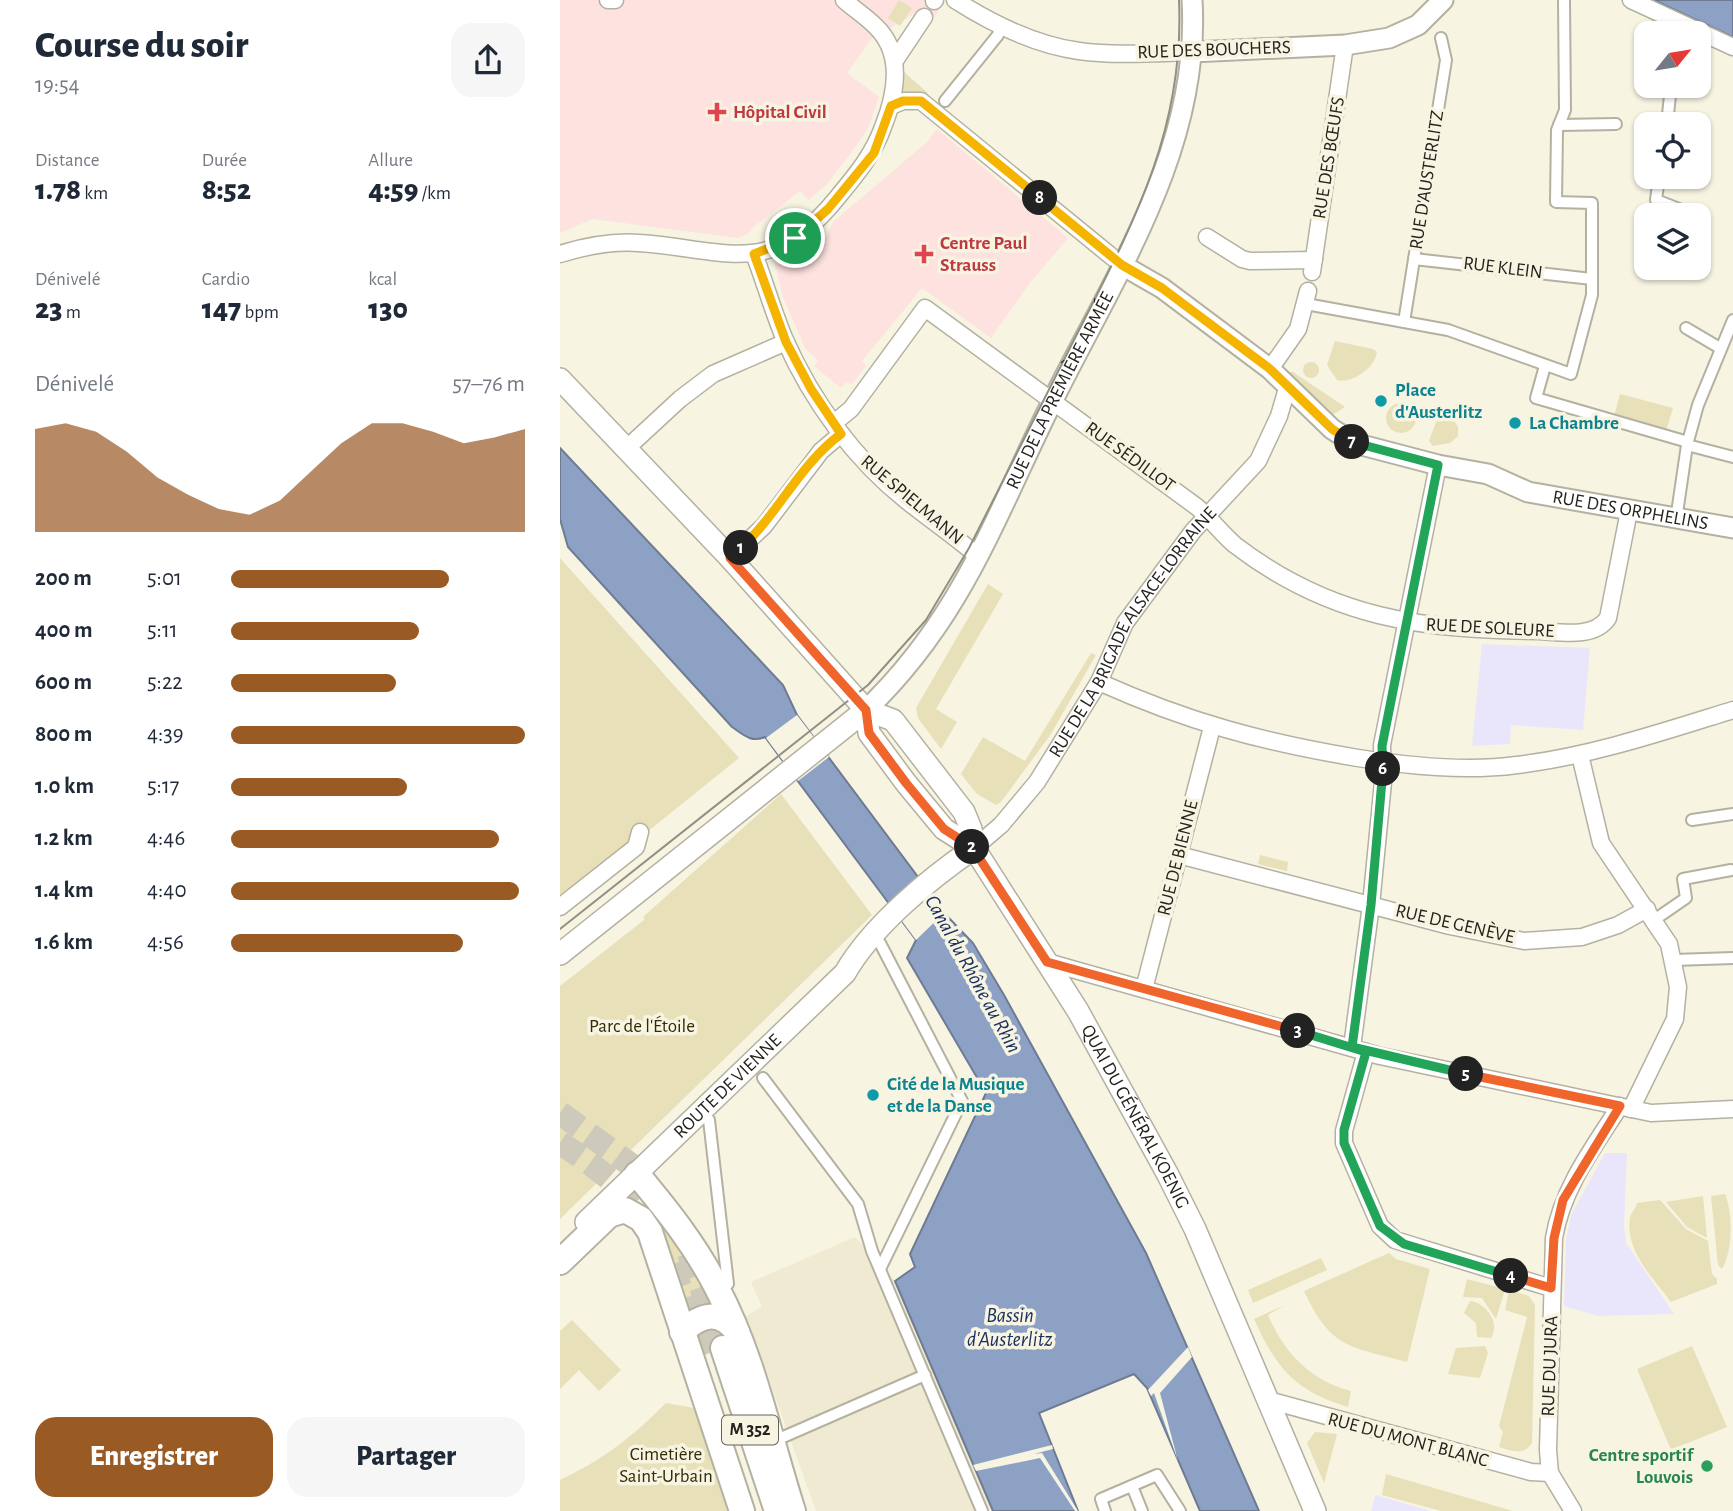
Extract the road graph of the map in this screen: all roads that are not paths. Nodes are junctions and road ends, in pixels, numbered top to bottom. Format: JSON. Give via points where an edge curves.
{"nodes":[{"id":1,"x":955,"y":0,"type":"edge"},
{"id":2,"x":1192,"y":0,"type":"edge"},
{"id":3,"x":1443,"y":0,"type":"edge"},
{"id":4,"x":1564,"y":0,"type":"edge"},
{"id":5,"x":1631,"y":0,"type":"edge"},
{"id":6,"x":849,"y":5,"type":"edge"},
{"id":7,"x":924,"y":17,"type":"dead end"},
{"id":8,"x":1670,"y":21,"type":"edge"},
{"id":9,"x":1001,"y":25,"type":"junction"},
{"id":10,"x":1441,"y":38,"type":"dead end"},
{"id":11,"x":1712,"y":39,"type":"edge"},
{"id":12,"x":1345,"y":45,"type":"junction"},
{"id":13,"x":1733,"y":47,"type":"edge"},
{"id":14,"x":1192,"y":52,"type":"junction"},
{"id":15,"x":894,"y":62,"type":"junction"},
{"id":16,"x":945,"y":101,"type":"dead end"},
{"id":17,"x":891,"y":106,"type":"junction"},
{"id":18,"x":1616,"y":124,"type":"dead end"},
{"id":19,"x":1559,"y":125,"type":"junction"},
{"id":20,"x":1657,"y":189,"type":"edge"},
{"id":21,"x":1664,"y":203,"type":"edge"},
{"id":22,"x":1207,"y":237,"type":"dead end"},
{"id":23,"x":560,"y":254,"type":"edge"},
{"id":24,"x":754,"y":254,"type":"junction"},
{"id":25,"x":1415,"y":259,"type":"junction"},
{"id":26,"x":1122,"y":265,"type":"junction"},
{"id":27,"x":1592,"y":279,"type":"junction"},
{"id":28,"x":1307,"y":298,"type":"joint"},
{"id":29,"x":1733,"y":320,"type":"edge"},
{"id":30,"x":1404,"y":322,"type":"junction"},
{"id":31,"x":1686,"y":328,"type":"dead end"},
{"id":32,"x":786,"y":342,"type":"junction"},
{"id":33,"x":1720,"y":348,"type":"junction"},
{"id":34,"x":1545,"y":366,"type":"junction"},
{"id":35,"x":1270,"y":369,"type":"junction"},
{"id":36,"x":560,"y":379,"type":"edge"},
{"id":37,"x":1288,"y":385,"type":"junction"},
{"id":38,"x":1053,"y":401,"type":"junction"},
{"id":39,"x":837,"y":428,"type":"junction"},
{"id":40,"x":1687,"y":443,"type":"junction"},
{"id":41,"x":627,"y":448,"type":"junction"},
{"id":42,"x":1733,"y":457,"type":"edge"},
{"id":43,"x":1438,"y":465,"type":"junction"},
{"id":44,"x":1629,"y":512,"type":"junction"},
{"id":45,"x":1206,"y":515,"type":"junction"},
{"id":46,"x":1676,"y":520,"type":"junction"},
{"id":47,"x":1733,"y":528,"type":"edge"},
{"id":48,"x":979,"y":557,"type":"junction"},
{"id":49,"x":730,"y":558,"type":"junction"},
{"id":50,"x":1406,"y":623,"type":"junction"},
{"id":51,"x":1099,"y":682,"type":"junction"},
{"id":52,"x":866,"y":710,"type":"junction"},
{"id":53,"x":1733,"y":710,"type":"edge"},
{"id":54,"x":1212,"y":727,"type":"junction"},
{"id":55,"x":1580,"y":755,"type":"junction"},
{"id":56,"x":1383,"y":762,"type":"junction"},
{"id":57,"x":1733,"y":814,"type":"edge"},
{"id":58,"x":1692,"y":820,"type":"dead end"},
{"id":59,"x":640,"y":832,"type":"dead end"},
{"id":60,"x":974,"y":848,"type":"junction"},
{"id":61,"x":1179,"y":855,"type":"junction"},
{"id":62,"x":946,"y":868,"type":"joint"},
{"id":63,"x":1731,"y":870,"type":"dead end"},
{"id":64,"x":1371,"y":905,"type":"junction"},
{"id":65,"x":560,"y":907,"type":"edge"},
{"id":66,"x":1651,"y":915,"type":"junction"},
{"id":67,"x":880,"y":943,"type":"dead end"},
{"id":68,"x":560,"y":954,"type":"edge"},
{"id":69,"x":1733,"y":958,"type":"edge"},
{"id":70,"x":1674,"y":960,"type":"junction"},
{"id":71,"x":1047,"y":962,"type":"junction"},
{"id":72,"x":1144,"y":989,"type":"junction"},
{"id":73,"x":1359,"y":1049,"type":"junction"},
{"id":74,"x":763,"y":1078,"type":"dead end"},
{"id":75,"x":1625,"y":1107,"type":"junction"},
{"id":76,"x":1733,"y":1109,"type":"edge"},
{"id":77,"x":709,"y":1120,"type":"dead end"},
{"id":78,"x":637,"y":1174,"type":"junction"},
{"id":79,"x":560,"y":1247,"type":"edge"},
{"id":80,"x":560,"y":1262,"type":"edge"},
{"id":81,"x":880,"y":1269,"type":"junction"},
{"id":82,"x":728,"y":1284,"type":"dead end"},
{"id":83,"x":1551,"y":1288,"type":"junction"},
{"id":84,"x":682,"y":1332,"type":"junction"},
{"id":85,"x":723,"y":1346,"type":"junction"},
{"id":86,"x":925,"y":1375,"type":"junction"},
{"id":87,"x":1268,"y":1400,"type":"junction"},
{"id":88,"x":774,"y":1441,"type":"junction"},
{"id":89,"x":1550,"y":1473,"type":"junction"},
{"id":90,"x":1132,"y":1486,"type":"junction"},
{"id":91,"x":742,"y":1511,"type":"edge"},
{"id":92,"x":761,"y":1511,"type":"edge"},
{"id":93,"x":778,"y":1511,"type":"edge"},
{"id":94,"x":793,"y":1511,"type":"edge"},
{"id":95,"x":982,"y":1511,"type":"edge"},
{"id":96,"x":1105,"y":1511,"type":"edge"},
{"id":97,"x":1142,"y":1511,"type":"edge"},
{"id":98,"x":1180,"y":1511,"type":"edge"},
{"id":99,"x":1315,"y":1511,"type":"edge"},
{"id":100,"x":1573,"y":1511,"type":"edge"}],
"edges":[{"from":1,"to":9,"type":"street","name":"RUE DES BOUCHERS"},
{"from":2,"to":14,"type":"street","name":"RUE DE LA PREMIÈRE ARMÉE"},
{"from":3,"to":12,"type":"street","name":"RUE DES BOUCHERS","via":[[1426,19],[1389,38]]},
{"from":4,"to":19,"type":"street","via":[[1565,110]]},
{"from":5,"to":8,"type":"street"},
{"from":6,"to":15,"type":"street","via":[[878,28]]},
{"from":7,"to":15,"type":"street"},
{"from":9,"to":14,"type":"street","name":"RUE DES BOUCHERS","via":[[1079,51]]},
{"from":9,"to":16,"type":"street"},
{"from":10,"to":25,"type":"street","name":"RUE D'AUSTERLITZ","via":[[1446,60]]},
{"from":11,"to":13,"type":"street"},
{"from":12,"to":14,"type":"street","name":"RUE DES BOUCHERS"},
{"from":12,"to":22,"type":"street","name":"RUE DES BŒUFS","via":[[1313,266],[1250,261]]},
{"from":14,"to":26,"type":"street","name":"RUE DE LA PREMIÈRE ARMÉE","via":[[1178,125],[1157,195]]},
{"from":15,"to":17,"type":"street"},
{"from":17,"to":24,"type":"street","via":[[874,153],[828,209],[795,238]]},
{"from":17,"to":26,"type":"street","via":[[921,101]]},
{"from":18,"to":19,"type":"street"},
{"from":19,"to":27,"type":"street","via":[[1556,202],[1592,203]]},
{"from":20,"to":21,"type":"street","via":[[1656,200]]},
{"from":23,"to":24,"type":"street","via":[[605,243],[639,243],[732,256]]},
{"from":24,"to":32,"type":"street","name":"RUE SPIELMANN"},
{"from":25,"to":27,"type":"street","name":"RUE KLEIN"},
{"from":25,"to":30,"type":"street","name":"RUE D'AUSTERLITZ"},
{"from":26,"to":35,"type":"street","via":[[1162,288]]},
{"from":26,"to":38,"type":"street","name":"RUE DE LA PREMIÈRE ARMÉE"},
{"from":27,"to":34,"type":"street","via":[[1571,374]]},
{"from":28,"to":30,"type":"street"},
{"from":28,"to":35,"type":"street","via":[[1297,330]]},
{"from":29,"to":33,"type":"street"},
{"from":30,"to":34,"type":"street","via":[[1448,330]]},
{"from":31,"to":33,"type":"street"},
{"from":32,"to":39,"type":"street","name":"RUE SPIELMANN"},
{"from":32,"to":41,"type":"street","via":[[699,384]]},
{"from":33,"to":40,"type":"street"},
{"from":34,"to":40,"type":"street","via":[[1536,398]]},
{"from":35,"to":37,"type":"street"},
{"from":36,"to":41,"type":"main road"},
{"from":37,"to":43,"type":"street","via":[[1332,429],[1354,443]]},
{"from":37,"to":45,"type":"street","name":"RUE DE LA BRIGADE ALSACE-LORRAINE","via":[[1258,461]]},
{"from":38,"to":39,"type":"street","name":"RUE SÉDILLOT","via":[[925,308]]},
{"from":38,"to":45,"type":"street","name":"RUE SÉDILLOT"},
{"from":38,"to":48,"type":"street","name":"RUE DE LA PREMIÈRE ARMÉE"},
{"from":39,"to":48,"type":"street","name":"RUE SPIELMANN","via":[[905,500]]},
{"from":39,"to":49,"type":"street","via":[[764,526]]},
{"from":40,"to":42,"type":"street"},
{"from":40,"to":46,"type":"street"},
{"from":41,"to":49,"type":"main road"},
{"from":43,"to":44,"type":"street","name":"RUE DES ORPHELINS","via":[[1488,474],[1528,492]]},
{"from":43,"to":50,"type":"street"},
{"from":44,"to":46,"type":"street","name":"RUE DES ORPHELINS"},
{"from":44,"to":50,"type":"street","name":"RUE DE SOLEURE","via":[[1608,618],[1595,629],[1529,631]]},
{"from":45,"to":50,"type":"street","name":"RUE DE SOLEURE","via":[[1233,543],[1298,585],[1353,609]]},
{"from":45,"to":51,"type":"street","name":"RUE DE LA BRIGADE ALSACE-LORRAINE","via":[[1125,623]]},
{"from":46,"to":47,"type":"street","name":"RUE DES ORPHELINS"},
{"from":48,"to":52,"type":"street","name":"RUE DE LA PREMIÈRE ARMÉE","via":[[961,593],[916,658]]},
{"from":49,"to":52,"type":"main road"},
{"from":50,"to":56,"type":"street","via":[[1382,746]]},
{"from":51,"to":54,"type":"street"},
{"from":51,"to":60,"type":"street","name":"RUE DE LA BRIGADE ALSACE-LORRAINE","via":[[1037,782],[1001,825]]},
{"from":52,"to":60,"type":"main road","name":"QUAI DU GÉNÉRAL KOENIG","via":[[893,720],[964,812]]},
{"from":52,"to":68,"type":"main road","name":"RUE DE LA PREMIÈRE ARMÉE"},
{"from":53,"to":55,"type":"street"},
{"from":54,"to":56,"type":"street","via":[[1286,746]]},
{"from":54,"to":61,"type":"street","name":"RUE DE BIENNE"},
{"from":55,"to":56,"type":"street","via":[[1490,767]]},
{"from":55,"to":66,"type":"street","via":[[1601,844]]},
{"from":56,"to":64,"type":"street"},
{"from":57,"to":58,"type":"street"},
{"from":59,"to":65,"type":"street","via":[[636,847]]},
{"from":60,"to":62,"type":"main road","name":"RUE DE LA BRIGADE ALSACE-LORRAINE"},
{"from":60,"to":71,"type":"main road","name":"QUAI DU GÉNÉRAL KOENIG"},
{"from":61,"to":64,"type":"street","name":"RUE DE GENÈVE"},
{"from":61,"to":72,"type":"street","name":"RUE DE BIENNE"},
{"from":62,"to":78,"type":"main road","name":"ROUTE DE VIENNE","via":[[856,954],[845,973]]},
{"from":63,"to":66,"type":"street","via":[[1683,879],[1686,898]]},
{"from":64,"to":66,"type":"street","name":"RUE DE GENÈVE","via":[[1524,941],[1582,937]]},
{"from":64,"to":73,"type":"street"},
{"from":66,"to":70,"type":"street"},
{"from":67,"to":81,"type":"street","via":[[962,1101]]},
{"from":69,"to":70,"type":"street"},
{"from":70,"to":75,"type":"street","name":"RUE DU JURA","via":[[1678,987],[1675,1019]]},
{"from":71,"to":72,"type":"street"},
{"from":71,"to":87,"type":"main road","name":"QUAI DU GÉNÉRAL KOENIG","via":[[1115,1076],[1195,1229]]},
{"from":72,"to":73,"type":"street"},
{"from":73,"to":75,"type":"street"},
{"from":73,"to":83,"type":"street","via":[[1344,1143],[1380,1226],[1404,1244]]},
{"from":74,"to":81,"type":"street","via":[[858,1204]]},
{"from":75,"to":76,"type":"street","via":[[1665,1114]]},
{"from":75,"to":83,"type":"street","name":"RUE DU JURA","via":[[1563,1200],[1554,1238]]},
{"from":77,"to":82,"type":"street"},
{"from":78,"to":79,"type":"main road","name":"ROUTE DE VIENNE"},
{"from":78,"to":85,"type":"main road","via":[[697,1252]]},
{"from":80,"to":84,"type":"main road","via":[[609,1215],[632,1212],[650,1233]]},
{"from":81,"to":86,"type":"street"},
{"from":83,"to":89,"type":"street","name":"RUE DU JURA"},
{"from":84,"to":85,"type":"main road","via":[[697,1319],[723,1317]]},
{"from":84,"to":91,"type":"main road"},
{"from":85,"to":88,"type":"main road"},
{"from":85,"to":92,"type":"main road","number":"M 352"},
{"from":85,"to":93,"type":"main road","number":"M 352"},
{"from":86,"to":88,"type":"street"},
{"from":86,"to":95,"type":"street"},
{"from":87,"to":89,"type":"street","name":"RUE DU MONT BLANC","via":[[1531,1472]]},
{"from":87,"to":99,"type":"main road","name":"QUAI DU GÉNÉRAL KOENIG"},
{"from":88,"to":94,"type":"main road"},
{"from":89,"to":100,"type":"street","name":"RUE DU JURA"},
{"from":90,"to":96,"type":"street","via":[[1099,1494]]},
{"from":90,"to":97,"type":"street"},
{"from":90,"to":98,"type":"street","via":[[1155,1471]]}]}
